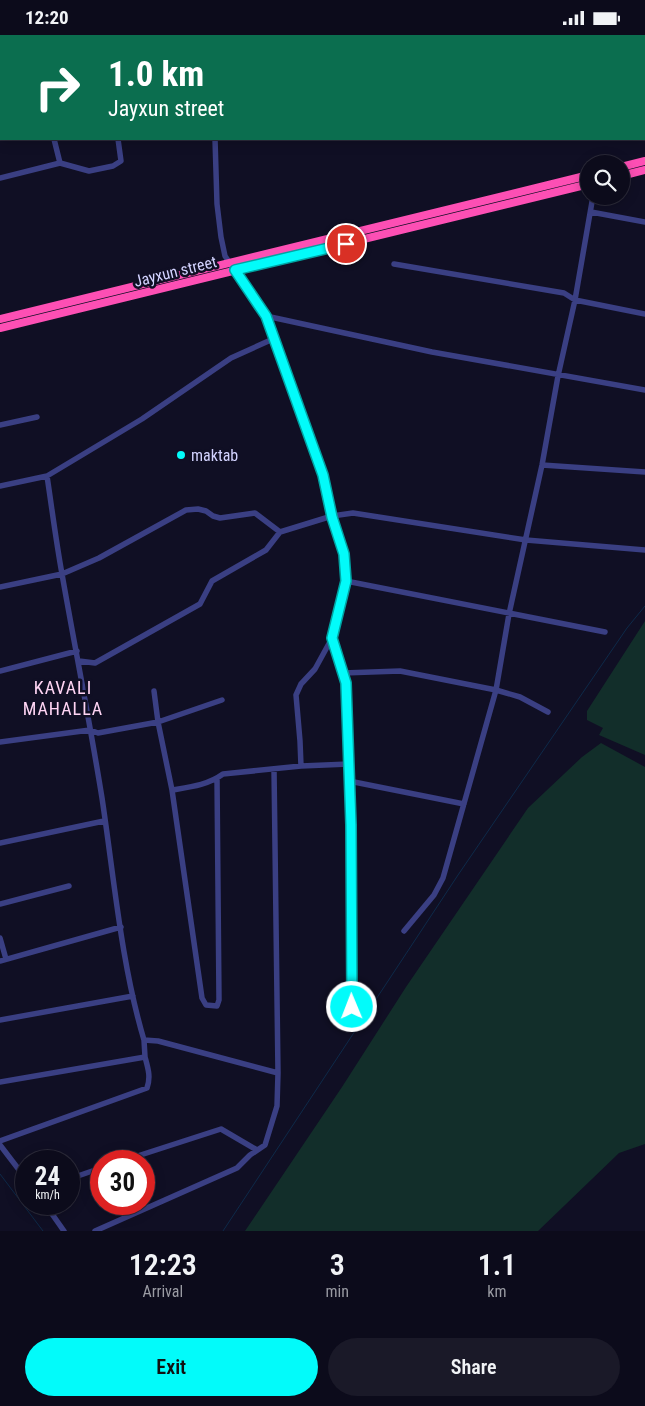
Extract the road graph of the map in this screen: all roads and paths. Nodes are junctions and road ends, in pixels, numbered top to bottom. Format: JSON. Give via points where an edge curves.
{"nodes":[{"id":1,"x":54,"y":140,"type":"edge"},
{"id":2,"x":118,"y":140,"type":"edge"},
{"id":3,"x":215,"y":140,"type":"edge"},
{"id":4,"x":645,"y":161,"type":"edge"},
{"id":5,"x":60,"y":163,"type":"junction"},
{"id":6,"x":630,"y":165,"type":"edge"},
{"id":7,"x":645,"y":170,"type":"edge"},
{"id":8,"x":630,"y":174,"type":"edge"},
{"id":9,"x":580,"y":177,"type":"edge"},
{"id":10,"x":0,"y":178,"type":"edge"},
{"id":11,"x":580,"y":186,"type":"edge"},
{"id":12,"x":592,"y":205,"type":"edge"},
{"id":13,"x":591,"y":212,"type":"junction"},
{"id":14,"x":645,"y":222,"type":"edge"},
{"id":15,"x":394,"y":264,"type":"dead end"},
{"id":16,"x":232,"y":267,"type":"junction"},
{"id":17,"x":575,"y":300,"type":"junction"},
{"id":18,"x":645,"y":314,"type":"edge"},
{"id":19,"x":266,"y":316,"type":"junction"},
{"id":20,"x":0,"y":319,"type":"edge"},
{"id":21,"x":0,"y":328,"type":"edge"},
{"id":22,"x":273,"y":339,"type":"junction"},
{"id":23,"x":558,"y":376,"type":"junction"},
{"id":24,"x":645,"y":390,"type":"edge"},
{"id":25,"x":37,"y":417,"type":"dead end"},
{"id":26,"x":0,"y":425,"type":"edge"},
{"id":27,"x":542,"y":465,"type":"junction"},
{"id":28,"x":645,"y":472,"type":"edge"},
{"id":29,"x":47,"y":476,"type":"junction"},
{"id":30,"x":0,"y":486,"type":"edge"},
{"id":31,"x":332,"y":517,"type":"junction"},
{"id":32,"x":280,"y":532,"type":"junction"},
{"id":33,"x":526,"y":539,"type":"junction"},
{"id":34,"x":645,"y":550,"type":"edge"},
{"id":35,"x":62,"y":574,"type":"junction"},
{"id":36,"x":346,"y":581,"type":"junction"},
{"id":37,"x":0,"y":587,"type":"edge"},
{"id":38,"x":509,"y":614,"type":"junction"},
{"id":39,"x":605,"y":632,"type":"dead end"},
{"id":40,"x":332,"y":638,"type":"junction"},
{"id":41,"x":77,"y":651,"type":"junction"},
{"id":42,"x":79,"y":661,"type":"junction"},
{"id":43,"x":0,"y":671,"type":"edge"},
{"id":44,"x":343,"y":673,"type":"junction"},
{"id":45,"x":496,"y":690,"type":"junction"},
{"id":46,"x":154,"y":691,"type":"dead end"},
{"id":47,"x":222,"y":700,"type":"dead end"},
{"id":48,"x":548,"y":712,"type":"dead end"},
{"id":49,"x":158,"y":722,"type":"junction"},
{"id":50,"x":90,"y":730,"type":"junction"},
{"id":51,"x":0,"y":742,"type":"edge"},
{"id":52,"x":349,"y":764,"type":"junction"},
{"id":53,"x":301,"y":766,"type":"junction"},
{"id":54,"x":274,"y":769,"type":"junction"},
{"id":55,"x":217,"y":779,"type":"junction"},
{"id":56,"x":349,"y":781,"type":"junction"},
{"id":57,"x":172,"y":790,"type":"junction"},
{"id":58,"x":464,"y":804,"type":"junction"},
{"id":59,"x":104,"y":821,"type":"junction"},
{"id":60,"x":0,"y":843,"type":"edge"},
{"id":61,"x":69,"y":886,"type":"dead end"},
{"id":62,"x":0,"y":904,"type":"edge"},
{"id":63,"x":121,"y":927,"type":"junction"},
{"id":64,"x":404,"y":931,"type":"dead end"},
{"id":65,"x":0,"y":938,"type":"edge"},
{"id":66,"x":3,"y":960,"type":"edge"},
{"id":67,"x":133,"y":996,"type":"junction"},
{"id":68,"x":352,"y":1007,"type":"dead end"},
{"id":69,"x":0,"y":1020,"type":"edge"},
{"id":70,"x":144,"y":1040,"type":"junction"},
{"id":71,"x":145,"y":1057,"type":"junction"},
{"id":72,"x":278,"y":1073,"type":"junction"},
{"id":73,"x":0,"y":1082,"type":"edge"},
{"id":74,"x":0,"y":1141,"type":"edge"},
{"id":75,"x":0,"y":1145,"type":"edge"},
{"id":76,"x":155,"y":1150,"type":"edge"},
{"id":77,"x":257,"y":1150,"type":"junction"},
{"id":78,"x":15,"y":1165,"type":"edge"},
{"id":79,"x":53,"y":1215,"type":"edge"},
{"id":80,"x":64,"y":1231,"type":"edge"},
{"id":81,"x":95,"y":1231,"type":"edge"}],
"edges":[{"from":1,"to":5,"type":"street"},
{"from":2,"to":5,"type":"street","via":[[121,161],[113,166],[89,171]]},
{"from":3,"to":16,"type":"street","via":[[221,237]]},
{"from":4,"to":6,"type":"highway"},
{"from":5,"to":10,"type":"street"},
{"from":7,"to":8,"type":"highway"},
{"from":9,"to":16,"type":"highway","name":"Jayxun street"},
{"from":11,"to":16,"type":"highway","name":"Jayxun street"},
{"from":12,"to":13,"type":"street"},
{"from":13,"to":14,"type":"street"},
{"from":13,"to":17,"type":"street"},
{"from":15,"to":17,"type":"street","via":[[564,293]]},
{"from":16,"to":19,"type":"street"},
{"from":16,"to":20,"type":"highway","name":"Jayxun street"},
{"from":16,"to":21,"type":"highway","name":"Jayxun street"},
{"from":17,"to":18,"type":"street"},
{"from":17,"to":23,"type":"street"},
{"from":19,"to":22,"type":"street"},
{"from":19,"to":23,"type":"street"},
{"from":22,"to":29,"type":"street","via":[[231,358],[142,419]]},
{"from":22,"to":31,"type":"street","via":[[323,475]]},
{"from":23,"to":24,"type":"street"},
{"from":23,"to":27,"type":"street"},
{"from":25,"to":26,"type":"street"},
{"from":27,"to":28,"type":"street"},
{"from":27,"to":33,"type":"street"},
{"from":29,"to":30,"type":"street"},
{"from":29,"to":35,"type":"street"},
{"from":31,"to":32,"type":"street"},
{"from":31,"to":33,"type":"street","via":[[352,513]]},
{"from":31,"to":36,"type":"street","via":[[344,554]]},
{"from":32,"to":35,"type":"street","via":[[255,513],[220,518],[198,509],[186,510],[99,558]]},
{"from":32,"to":42,"type":"street","via":[[266,550],[212,581],[200,604],[95,663]]},
{"from":33,"to":34,"type":"street"},
{"from":33,"to":38,"type":"street"},
{"from":35,"to":37,"type":"street"},
{"from":35,"to":41,"type":"street"},
{"from":36,"to":38,"type":"street"},
{"from":36,"to":40,"type":"street"},
{"from":38,"to":39,"type":"street"},
{"from":38,"to":45,"type":"street"},
{"from":40,"to":44,"type":"street"},
{"from":40,"to":53,"type":"street","via":[[296,695]]},
{"from":41,"to":42,"type":"street"},
{"from":41,"to":43,"type":"street"},
{"from":42,"to":50,"type":"street"},
{"from":44,"to":45,"type":"street","via":[[400,671]]},
{"from":44,"to":52,"type":"street"},
{"from":45,"to":48,"type":"street","via":[[520,697]]},
{"from":45,"to":58,"type":"street"},
{"from":46,"to":49,"type":"street"},
{"from":47,"to":49,"type":"street"},
{"from":49,"to":50,"type":"street","via":[[98,733]]},
{"from":49,"to":57,"type":"street"},
{"from":50,"to":51,"type":"street"},
{"from":50,"to":59,"type":"street"},
{"from":52,"to":53,"type":"street"},
{"from":52,"to":56,"type":"street"},
{"from":53,"to":54,"type":"street"},
{"from":54,"to":55,"type":"street","via":[[223,774]]},
{"from":54,"to":72,"type":"street"},
{"from":55,"to":57,"type":"street"},
{"from":55,"to":57,"type":"street","via":[[218,1006],[206,1005],[202,998]]},
{"from":56,"to":58,"type":"street"},
{"from":56,"to":68,"type":"street"},
{"from":58,"to":64,"type":"street","via":[[443,878],[434,895]]},
{"from":59,"to":60,"type":"street"},
{"from":59,"to":63,"type":"street"},
{"from":61,"to":62,"type":"street"},
{"from":63,"to":66,"type":"street"},
{"from":63,"to":67,"type":"street"},
{"from":65,"to":66,"type":"street"},
{"from":67,"to":69,"type":"street"},
{"from":67,"to":70,"type":"street"},
{"from":70,"to":71,"type":"street"},
{"from":70,"to":72,"type":"street"},
{"from":71,"to":73,"type":"street"},
{"from":71,"to":74,"type":"street","via":[[149,1072],[147,1088]]},
{"from":72,"to":77,"type":"street","via":[[277,1106],[265,1145]]},
{"from":75,"to":78,"type":"street"},
{"from":76,"to":77,"type":"street","via":[[222,1129]]},
{"from":77,"to":81,"type":"street","via":[[237,1168]]},
{"from":79,"to":80,"type":"street"}]}
